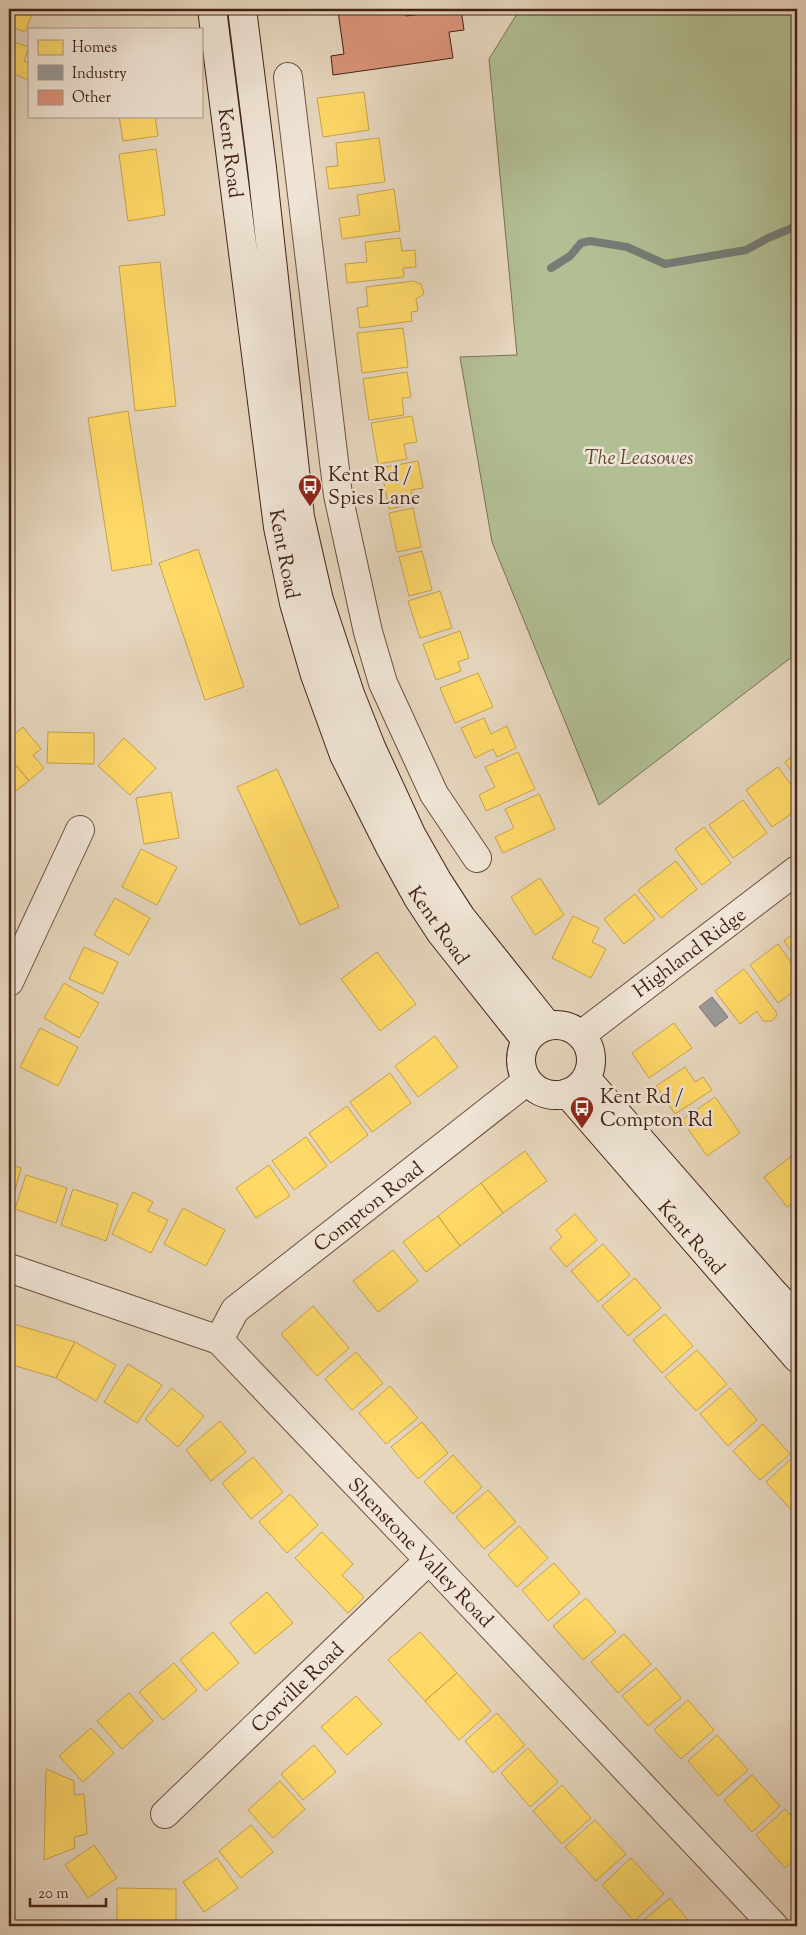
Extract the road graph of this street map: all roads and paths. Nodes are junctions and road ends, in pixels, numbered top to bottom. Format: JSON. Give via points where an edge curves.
{"nodes":[{"id":1,"x":212,"y":9,"type":"edge"},
{"id":2,"x":242,"y":9,"type":"edge"},
{"id":3,"x":288,"y":77,"type":"dead end"},
{"id":4,"x":383,"y":683,"type":"junction"},
{"id":5,"x":350,"y":694,"type":"junction"},
{"id":6,"x":80,"y":830,"type":"dead end"},
{"id":7,"x":477,"y":858,"type":"dead end"},
{"id":8,"x":797,"y":870,"type":"edge"},
{"id":9,"x":9,"y":982,"type":"edge"},
{"id":10,"x":537,"y":1033,"type":"junction"},
{"id":11,"x":581,"y":1035,"type":"junction"},
{"id":12,"x":528,"y":1081,"type":"junction"},
{"id":13,"x":577,"y":1086,"type":"junction"},
{"id":14,"x":9,"y":1268,"type":"edge"},
{"id":15,"x":797,"y":1318,"type":"edge"},
{"id":16,"x":219,"y":1340,"type":"junction"},
{"id":17,"x":797,"y":1358,"type":"edge"},
{"id":18,"x":429,"y":1560,"type":"junction"},
{"id":19,"x":165,"y":1814,"type":"dead end"},
{"id":20,"x":774,"y":1926,"type":"edge"}],
"edges":[{"from":1,"to":10,"type":"street","name":"Kent Road","via":[[278,527],[294,603],[315,675],[344,756],[418,898],[441,934]]},
{"from":2,"to":5,"type":"street","name":"Kent Road","via":[[300,517],[319,600]]},
{"from":3,"to":4,"type":"street","via":[[338,495],[368,632]]},
{"from":4,"to":5,"type":"street"},
{"from":4,"to":7,"type":"street","via":[[434,794]]},
{"from":5,"to":10,"type":"street","name":"Kent Road","via":[[412,836]]},
{"from":6,"to":9,"type":"street"},
{"from":8,"to":11,"type":"street","name":"Highland Ridge"},
{"from":10,"to":11,"type":"street","via":[[566,1026]]},
{"from":10,"to":12,"type":"street","via":[[521,1054],[521,1068]]},
{"from":11,"to":13,"type":"street","via":[[587,1045],[590,1067]]},
{"from":12,"to":13,"type":"street","via":[[539,1091],[553,1095]]},
{"from":12,"to":16,"type":"street","name":"Compton Road","via":[[235,1310]]},
{"from":13,"to":15,"type":"street","name":"Kent Road"},
{"from":13,"to":17,"type":"street","name":"Kent Road"},
{"from":14,"to":16,"type":"street","name":"Shenstone Valley Road"},
{"from":16,"to":18,"type":"street","name":"Shenstone Valley Road"},
{"from":18,"to":19,"type":"street","name":"Corville Road"},
{"from":18,"to":20,"type":"street","name":"Shenstone Valley Road"}]}
